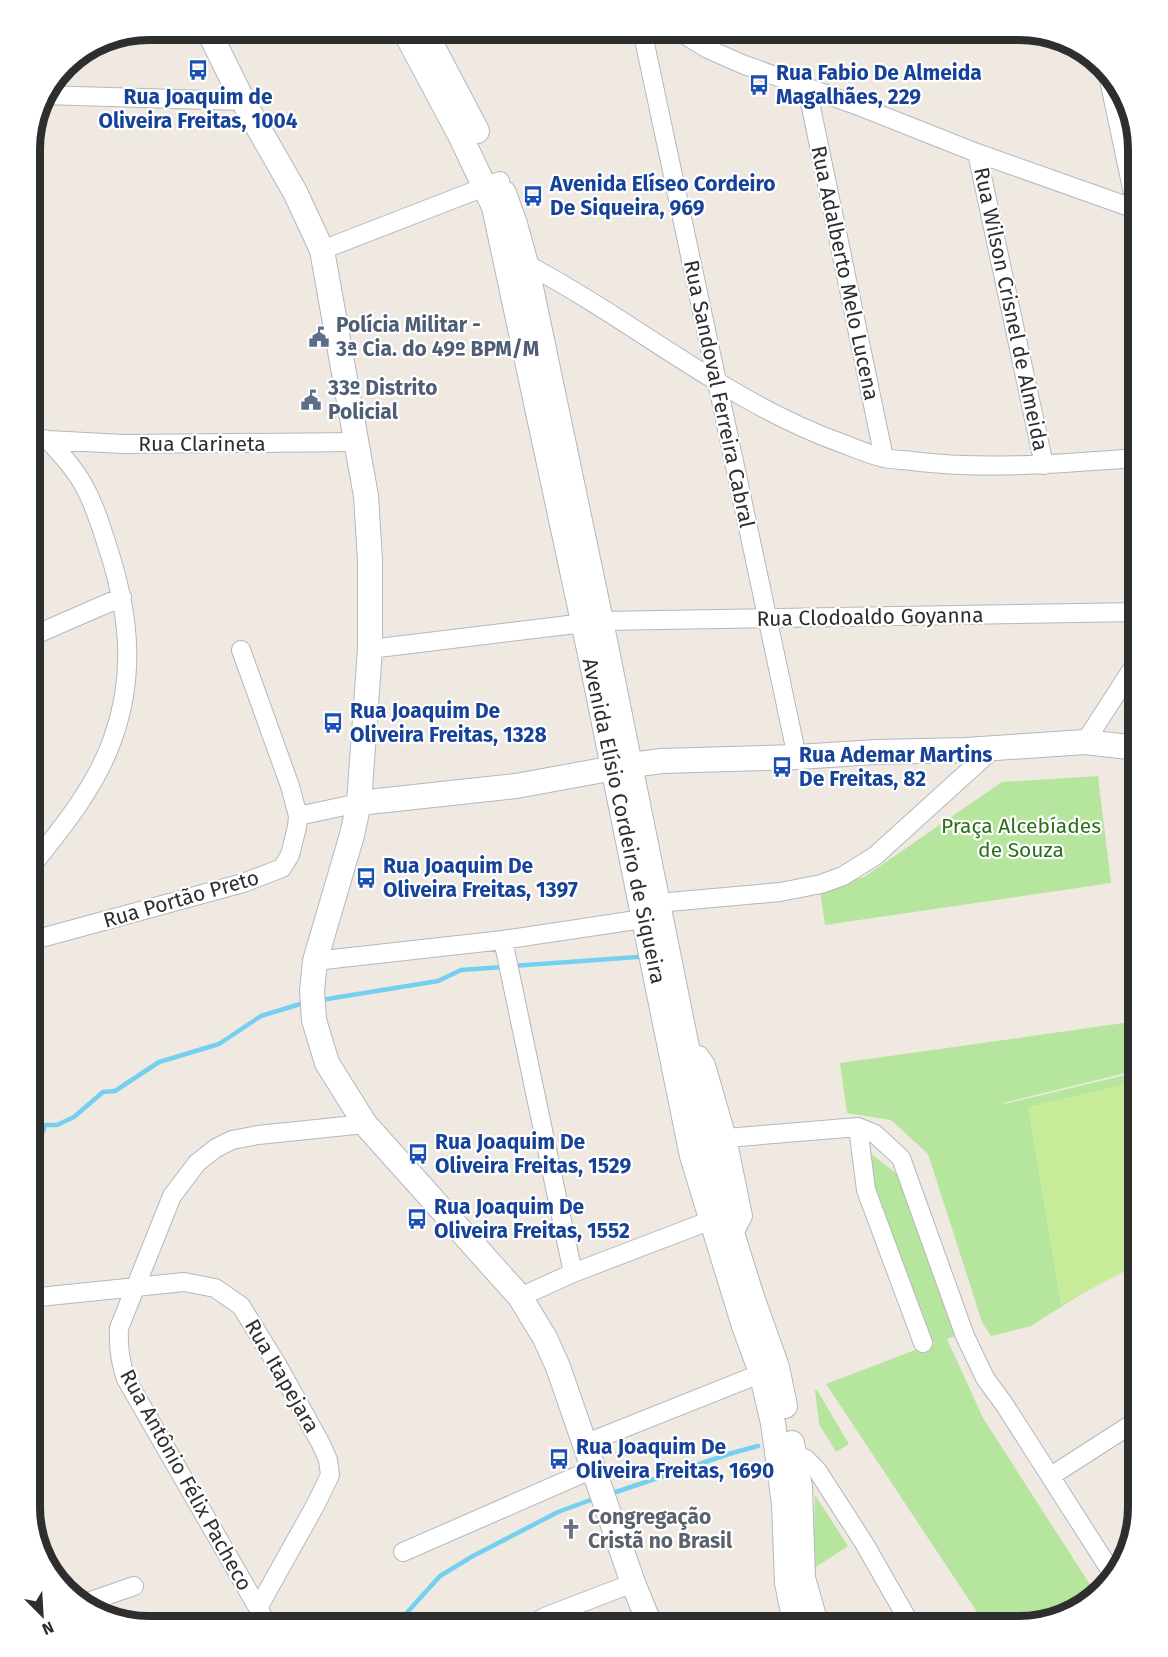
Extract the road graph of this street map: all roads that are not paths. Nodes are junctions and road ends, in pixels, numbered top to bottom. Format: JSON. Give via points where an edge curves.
{"nodes":[{"id":1,"x":213,"y":41,"type":"edge"},
{"id":2,"x":410,"y":41,"type":"edge"},
{"id":3,"x":429,"y":41,"type":"edge"},
{"id":4,"x":644,"y":41,"type":"edge"},
{"id":5,"x":695,"y":41,"type":"edge"},
{"id":6,"x":807,"y":88,"type":"junction"},
{"id":7,"x":1112,"y":94,"type":"edge"},
{"id":8,"x":55,"y":95,"type":"edge"},
{"id":9,"x":243,"y":101,"type":"junction"},
{"id":10,"x":977,"y":153,"type":"junction"},
{"id":11,"x":1128,"y":166,"type":"edge"},
{"id":12,"x":493,"y":184,"type":"junction"},
{"id":13,"x":1128,"y":208,"type":"edge"},
{"id":14,"x":322,"y":250,"type":"junction"},
{"id":15,"x":517,"y":266,"type":"junction"},
{"id":16,"x":717,"y":381,"type":"junction"},
{"id":17,"x":41,"y":438,"type":"edge"},
{"id":18,"x":41,"y":440,"type":"edge"},
{"id":19,"x":357,"y":441,"type":"junction"},
{"id":20,"x":96,"y":442,"type":"junction"},
{"id":21,"x":884,"y":458,"type":"junction"},
{"id":22,"x":1128,"y":459,"type":"edge"},
{"id":23,"x":1044,"y":465,"type":"junction"},
{"id":24,"x":84,"y":485,"type":"junction"},
{"id":25,"x":122,"y":597,"type":"junction"},
{"id":26,"x":1128,"y":612,"type":"edge"},
{"id":27,"x":767,"y":619,"type":"junction"},
{"id":28,"x":592,"y":622,"type":"junction"},
{"id":29,"x":41,"y":632,"type":"edge"},
{"id":30,"x":370,"y":649,"type":"junction"},
{"id":31,"x":242,"y":650,"type":"dead end"},
{"id":32,"x":1128,"y":675,"type":"edge"},
{"id":33,"x":1085,"y":742,"type":"junction"},
{"id":34,"x":1128,"y":746,"type":"edge"},
{"id":35,"x":797,"y":757,"type":"junction"},
{"id":36,"x":966,"y":762,"type":"junction"},
{"id":37,"x":622,"y":766,"type":"junction"},
{"id":38,"x":359,"y":803,"type":"junction"},
{"id":39,"x":298,"y":816,"type":"junction"},
{"id":40,"x":40,"y":855,"type":"edge"},
{"id":41,"x":651,"y":911,"type":"junction"},
{"id":42,"x":40,"y":938,"type":"edge"},
{"id":43,"x":504,"y":946,"type":"junction"},
{"id":44,"x":314,"y":968,"type":"junction"},
{"id":45,"x":688,"y":1053,"type":"junction"},
{"id":46,"x":365,"y":1124,"type":"junction"},
{"id":47,"x":858,"y":1126,"type":"junction"},
{"id":48,"x":726,"y":1138,"type":"junction"},
{"id":49,"x":724,"y":1223,"type":"junction"},
{"id":50,"x":573,"y":1273,"type":"junction"},
{"id":51,"x":134,"y":1287,"type":"junction"},
{"id":52,"x":40,"y":1297,"type":"edge"},
{"id":53,"x":520,"y":1297,"type":"junction"},
{"id":54,"x":923,"y":1343,"type":"dead end"},
{"id":55,"x":769,"y":1370,"type":"junction"},
{"id":56,"x":1128,"y":1426,"type":"edge"},
{"id":57,"x":584,"y":1444,"type":"junction"},
{"id":58,"x":785,"y":1451,"type":"junction"},
{"id":59,"x":1051,"y":1476,"type":"junction"},
{"id":60,"x":596,"y":1477,"type":"junction"},
{"id":61,"x":403,"y":1552,"type":"dead end"},
{"id":62,"x":1109,"y":1568,"type":"edge"},
{"id":63,"x":633,"y":1583,"type":"junction"},
{"id":64,"x":134,"y":1586,"type":"dead end"},
{"id":65,"x":93,"y":1600,"type":"edge"},
{"id":66,"x":258,"y":1608,"type":"junction"},
{"id":67,"x":263,"y":1616,"type":"edge"},
{"id":68,"x":547,"y":1616,"type":"edge"},
{"id":69,"x":646,"y":1616,"type":"edge"},
{"id":70,"x":794,"y":1616,"type":"edge"},
{"id":71,"x":814,"y":1616,"type":"edge"},
{"id":72,"x":906,"y":1616,"type":"edge"}],
"edges":[{"from":1,"to":9,"type":"street"},
{"from":2,"to":12,"type":"street","name":"Avenida Elísio Cordeiro de Siqueira"},
{"from":3,"to":12,"type":"street","name":"Avenida Elísio Cordeiro de Siqueira"},
{"from":4,"to":16,"type":"street","name":"Rua Sandoval Ferreira Cabral"},
{"from":5,"to":6,"type":"street"},
{"from":6,"to":10,"type":"street"},
{"from":6,"to":21,"type":"street","name":"Rua Adalberto Melo Lucena"},
{"from":7,"to":11,"type":"street"},
{"from":8,"to":9,"type":"street"},
{"from":9,"to":14,"type":"street","via":[[295,192]]},
{"from":10,"to":13,"type":"street"},
{"from":10,"to":23,"type":"street","name":"Rua Wilson Crisnel de Almeida"},
{"from":12,"to":14,"type":"street"},
{"from":12,"to":15,"type":"street","name":"Avenida Elísio Cordeiro de Siqueira","via":[[515,224]]},
{"from":14,"to":19,"type":"street"},
{"from":15,"to":16,"type":"street","via":[[569,288]]},
{"from":15,"to":28,"type":"street","name":"Avenida Elísio Cordeiro de Siqueira"},
{"from":16,"to":21,"type":"street","via":[[778,416]]},
{"from":16,"to":27,"type":"street","name":"Rua Sandoval Ferreira Cabral"},
{"from":17,"to":20,"type":"street","name":"Rua Clarineta"},
{"from":18,"to":24,"type":"street"},
{"from":19,"to":20,"type":"street","name":"Rua Clarineta"},
{"from":19,"to":30,"type":"street","via":[[369,527]]},
{"from":20,"to":24,"type":"street","via":[[81,456]]},
{"from":21,"to":23,"type":"street","via":[[954,465]]},
{"from":22,"to":23,"type":"street"},
{"from":24,"to":25,"type":"street"},
{"from":25,"to":29,"type":"street"},
{"from":25,"to":40,"type":"street","via":[[127,631],[126,682],[113,739],[73,813]]},
{"from":26,"to":27,"type":"street","name":"Rua Clodoaldo Goyanna"},
{"from":27,"to":28,"type":"street","name":"Rua Clodoaldo Goyanna"},
{"from":27,"to":35,"type":"street","name":"Rua Sandoval Ferreira Cabral"},
{"from":28,"to":30,"type":"street","name":"Rua Clodoaldo Goyanna"},
{"from":28,"to":37,"type":"street","name":"Avenida Elísio Cordeiro de Siqueira"},
{"from":30,"to":38,"type":"street"},
{"from":31,"to":39,"type":"street","name":"Rua Portão Preto"},
{"from":32,"to":33,"type":"street"},
{"from":33,"to":34,"type":"street"},
{"from":33,"to":36,"type":"street","via":[[993,749]]},
{"from":35,"to":36,"type":"street","via":[[877,752]]},
{"from":35,"to":37,"type":"street"},
{"from":36,"to":41,"type":"street","via":[[875,856],[843,876],[780,892]]},
{"from":37,"to":38,"type":"street","via":[[516,786]]},
{"from":37,"to":41,"type":"street","name":"Avenida Elísio Cordeiro de Siqueira"},
{"from":38,"to":39,"type":"street"},
{"from":38,"to":44,"type":"street"},
{"from":39,"to":42,"type":"street","name":"Rua Portão Preto","via":[[290,855],[278,871]]},
{"from":41,"to":43,"type":"street"},
{"from":41,"to":45,"type":"street","name":"Avenida Elísio Cordeiro de Siqueira"},
{"from":41,"to":49,"type":"street","name":"Avenida Elísio Cordeiro de Siqueira","via":[[692,1156]]},
{"from":43,"to":44,"type":"street"},
{"from":43,"to":50,"type":"street"},
{"from":44,"to":46,"type":"street","via":[[312,1008],[327,1063]]},
{"from":45,"to":48,"type":"street","via":[[699,1055],[706,1065]]},
{"from":45,"to":49,"type":"street","name":"Avenida Elísio Cordeiro de Siqueira"},
{"from":46,"to":51,"type":"street","name":"Rua Antônio Félix Pacheco","via":[[258,1135],[216,1148],[197,1163],[172,1196]]},
{"from":46,"to":53,"type":"street"},
{"from":47,"to":48,"type":"street"},
{"from":47,"to":54,"type":"street","via":[[866,1190]]},
{"from":47,"to":59,"type":"street","via":[[875,1134],[901,1158],[961,1325],[985,1378]]},
{"from":48,"to":49,"type":"street","via":[[743,1216]]},
{"from":49,"to":50,"type":"street"},
{"from":49,"to":55,"type":"street","name":"Avenida Elísio Cordeiro de Siqueira","via":[[752,1297]]},
{"from":50,"to":53,"type":"street"},
{"from":51,"to":52,"type":"street","name":"Rua Itapejara"},
{"from":51,"to":66,"type":"street","name":"Rua Antônio Félix Pacheco","via":[[119,1328],[119,1355],[126,1379]]},
{"from":51,"to":66,"type":"street","name":"Rua Itapejara","via":[[184,1282],[215,1288],[241,1306],[328,1460],[330,1475],[326,1484]]},
{"from":53,"to":57,"type":"street","via":[[558,1367]]},
{"from":55,"to":57,"type":"street"},
{"from":55,"to":58,"type":"street","name":"Avenida Elísio Cordeiro de Siqueira"},
{"from":56,"to":59,"type":"street"},
{"from":57,"to":60,"type":"street"},
{"from":58,"to":70,"type":"street","name":"Avenida Elísio Cordeiro de Siqueira","via":[[787,1583]]},
{"from":58,"to":71,"type":"street","name":"Avenida Elísio Cordeiro de Siqueira","via":[[800,1487],[803,1578]]},
{"from":58,"to":72,"type":"street","via":[[807,1459],[817,1470]]},
{"from":59,"to":62,"type":"street"},
{"from":60,"to":61,"type":"street"},
{"from":60,"to":63,"type":"street"},
{"from":63,"to":68,"type":"street"},
{"from":63,"to":69,"type":"street"},
{"from":64,"to":65,"type":"street"},
{"from":66,"to":67,"type":"street","name":"Rua Antônio Félix Pacheco"}]}
